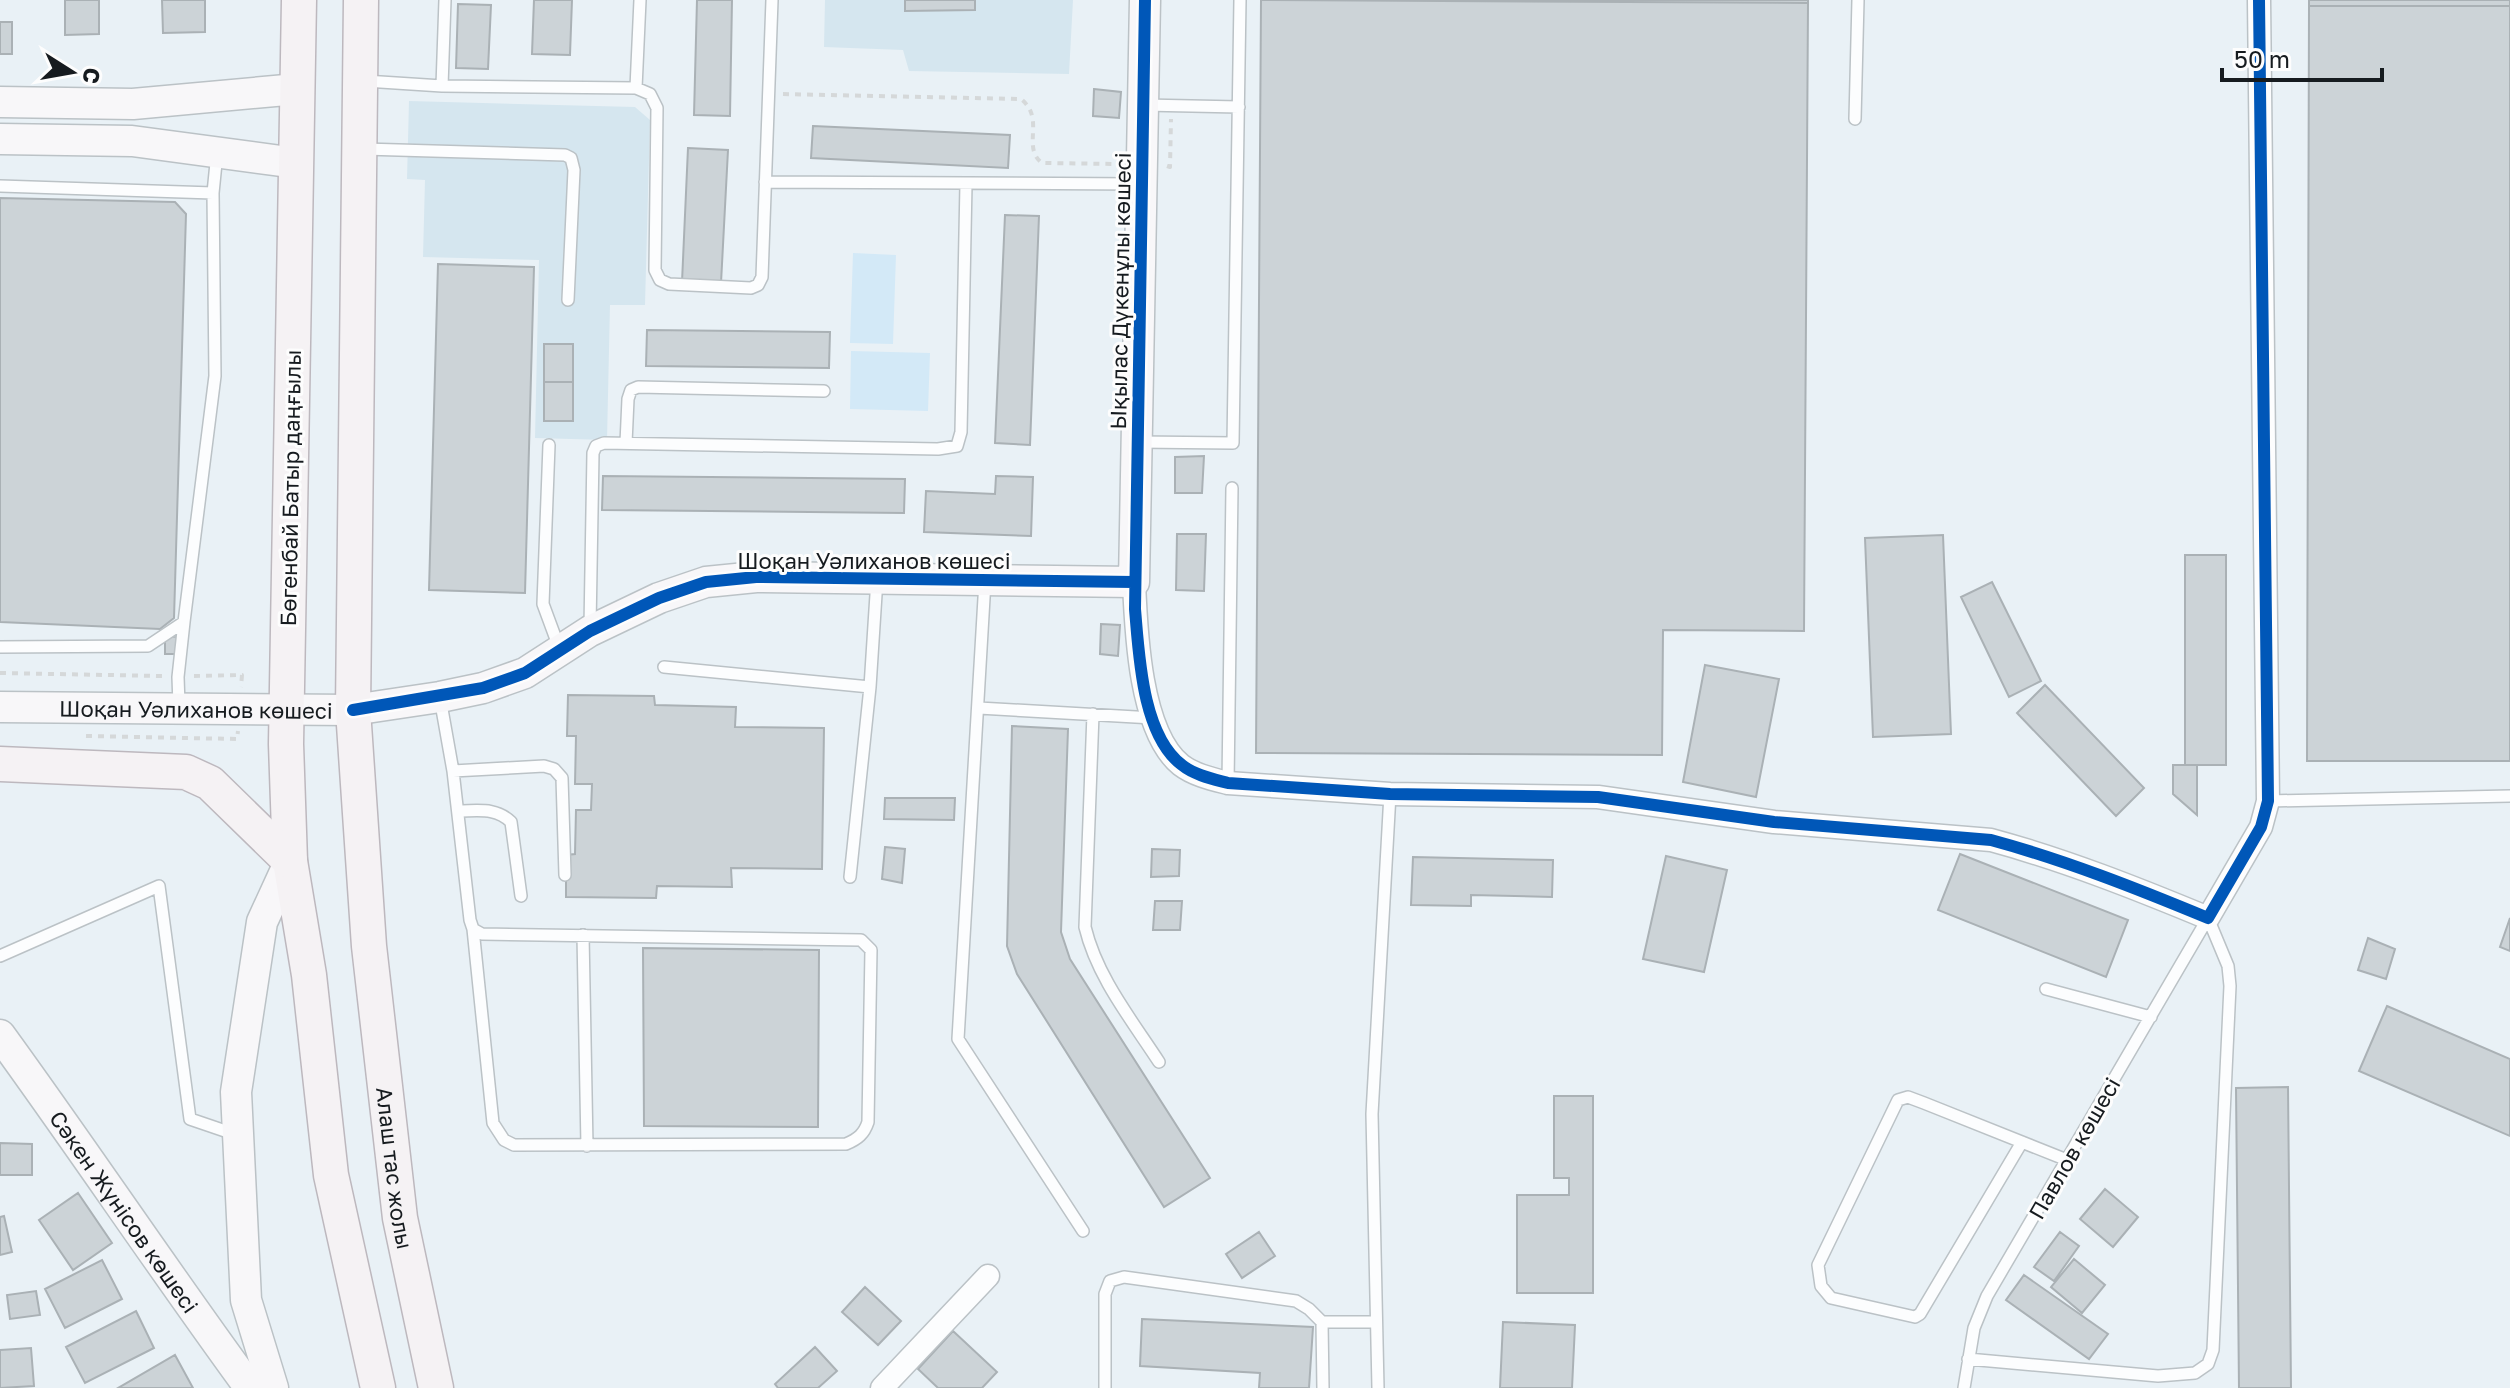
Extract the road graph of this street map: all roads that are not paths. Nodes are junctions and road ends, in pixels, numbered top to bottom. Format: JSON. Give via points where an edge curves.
{"nodes":[{"id":1,"x":299,"y":0,"type":"edge"},
{"id":2,"x":361,"y":0,"type":"edge"},
{"id":3,"x":445,"y":0,"type":"edge"},
{"id":4,"x":640,"y":0,"type":"edge"},
{"id":5,"x":772,"y":0,"type":"edge"},
{"id":6,"x":1145,"y":0,"type":"edge"},
{"id":7,"x":1240,"y":0,"type":"edge"},
{"id":8,"x":1858,"y":0,"type":"edge"},
{"id":9,"x":2259,"y":0,"type":"edge"},
{"id":10,"x":361,"y":81,"type":"junction"},
{"id":11,"x":442,"y":86,"type":"junction"},
{"id":12,"x":636,"y":88,"type":"junction"},
{"id":13,"x":297,"y":89,"type":"junction"},
{"id":14,"x":0,"y":102,"type":"edge"},
{"id":15,"x":133,"y":104,"type":"junction"},
{"id":16,"x":1158,"y":105,"type":"junction"},
{"id":17,"x":1239,"y":107,"type":"junction"},
{"id":18,"x":1855,"y":119,"type":"dead end"},
{"id":19,"x":0,"y":139,"type":"edge"},
{"id":20,"x":132,"y":141,"type":"junction"},
{"id":21,"x":360,"y":149,"type":"junction"},
{"id":22,"x":217,"y":152,"type":"junction"},
{"id":23,"x":296,"y":163,"type":"junction"},
{"id":24,"x":1143,"y":175,"type":"junction"},
{"id":25,"x":765,"y":182,"type":"junction"},
{"id":26,"x":966,"y":184,"type":"junction"},
{"id":27,"x":0,"y":186,"type":"edge"},
{"id":28,"x":213,"y":193,"type":"junction"},
{"id":29,"x":568,"y":300,"type":"dead end"},
{"id":30,"x":824,"y":391,"type":"dead end"},
{"id":31,"x":1137,"y":442,"type":"junction"},
{"id":32,"x":626,"y":443,"type":"junction"},
{"id":33,"x":549,"y":445,"type":"dead end"},
{"id":34,"x":1232,"y":488,"type":"dead end"},
{"id":35,"x":877,"y":578,"type":"junction"},
{"id":36,"x":985,"y":580,"type":"junction"},
{"id":37,"x":1134,"y":582,"type":"junction"},
{"id":38,"x":184,"y":622,"type":"junction"},
{"id":39,"x":590,"y":631,"type":"junction"},
{"id":40,"x":0,"y":647,"type":"edge"},
{"id":41,"x":560,"y":651,"type":"junction"},
{"id":42,"x":664,"y":667,"type":"dead end"},
{"id":43,"x":870,"y":687,"type":"junction"},
{"id":44,"x":440,"y":697,"type":"junction"},
{"id":45,"x":0,"y":707,"type":"edge"},
{"id":46,"x":179,"y":707,"type":"junction"},
{"id":47,"x":979,"y":708,"type":"junction"},
{"id":48,"x":287,"y":709,"type":"junction"},
{"id":49,"x":353,"y":710,"type":"junction"},
{"id":50,"x":1093,"y":714,"type":"junction"},
{"id":51,"x":1153,"y":718,"type":"junction"},
{"id":52,"x":0,"y":764,"type":"edge"},
{"id":53,"x":453,"y":771,"type":"junction"},
{"id":54,"x":1228,"y":783,"type":"junction"},
{"id":55,"x":1390,"y":794,"type":"junction"},
{"id":56,"x":2510,"y":796,"type":"edge"},
{"id":57,"x":2268,"y":801,"type":"junction"},
{"id":58,"x":458,"y":811,"type":"junction"},
{"id":59,"x":290,"y":861,"type":"junction"},
{"id":60,"x":565,"y":875,"type":"dead end"},
{"id":61,"x":850,"y":877,"type":"dead end"},
{"id":62,"x":521,"y":896,"type":"dead end"},
{"id":63,"x":2208,"y":918,"type":"junction"},
{"id":64,"x":473,"y":929,"type":"junction"},
{"id":65,"x":583,"y":935,"type":"junction"},
{"id":66,"x":0,"y":956,"type":"edge"},
{"id":67,"x":2046,"y":989,"type":"dead end"},
{"id":68,"x":2151,"y":1017,"type":"junction"},
{"id":69,"x":0,"y":1035,"type":"edge"},
{"id":70,"x":1159,"y":1062,"type":"dead end"},
{"id":71,"x":238,"y":1136,"type":"junction"},
{"id":72,"x":2022,"y":1142,"type":"junction"},
{"id":73,"x":587,"y":1146,"type":"junction"},
{"id":74,"x":2067,"y":1160,"type":"junction"},
{"id":75,"x":1083,"y":1231,"type":"dead end"},
{"id":76,"x":988,"y":1276,"type":"dead end"},
{"id":77,"x":1322,"y":1322,"type":"junction"},
{"id":78,"x":1376,"y":1322,"type":"junction"},
{"id":79,"x":1968,"y":1359,"type":"junction"},
{"id":80,"x":2158,"y":1382,"type":"edge"},
{"id":81,"x":250,"y":1388,"type":"edge"},
{"id":82,"x":273,"y":1388,"type":"edge"},
{"id":83,"x":378,"y":1388,"type":"edge"},
{"id":84,"x":436,"y":1388,"type":"edge"},
{"id":85,"x":882,"y":1388,"type":"edge"},
{"id":86,"x":1105,"y":1388,"type":"edge"},
{"id":87,"x":1323,"y":1388,"type":"edge"},
{"id":88,"x":1378,"y":1388,"type":"edge"},
{"id":89,"x":1964,"y":1388,"type":"edge"}],
"edges":[{"from":1,"to":13,"type":"main road","name":"Бөгенбай Батыр даңғылы"},
{"from":2,"to":10,"type":"main road"},
{"from":3,"to":11,"type":"lane"},
{"from":4,"to":12,"type":"lane"},
{"from":5,"to":25,"type":"lane"},
{"from":6,"to":16,"type":"street","name":"Ықылас Дүкенұлы көшесі"},
{"from":7,"to":17,"type":"lane"},
{"from":8,"to":18,"type":"lane"},
{"from":9,"to":57,"type":"street"},
{"from":10,"to":11,"type":"lane"},
{"from":10,"to":21,"type":"main road"},
{"from":11,"to":12,"type":"lane"},
{"from":12,"to":25,"type":"lane","via":[[650,94],[657,108],[655,270],[660,280],[758,285]]},
{"from":13,"to":15,"type":"street"},
{"from":13,"to":23,"type":"main road","name":"Бөгенбай Батыр даңғылы"},
{"from":14,"to":15,"type":"street"},
{"from":15,"to":20,"type":"street"},
{"from":16,"to":17,"type":"lane"},
{"from":16,"to":24,"type":"street","name":"Ықылас Дүкенұлы көшесі"},
{"from":17,"to":31,"type":"lane","via":[[1233,443]]},
{"from":19,"to":20,"type":"street"},
{"from":20,"to":22,"type":"street"},
{"from":21,"to":29,"type":"lane","via":[[571,158]]},
{"from":21,"to":49,"type":"main road"},
{"from":22,"to":23,"type":"street"},
{"from":22,"to":28,"type":"lane"},
{"from":23,"to":48,"type":"main road","name":"Бөгенбай Батыр даңғылы"},
{"from":24,"to":26,"type":"lane"},
{"from":24,"to":31,"type":"street","name":"Ықылас Дүкенұлы көшесі"},
{"from":25,"to":26,"type":"lane"},
{"from":26,"to":32,"type":"lane","via":[[957,446]]},
{"from":27,"to":28,"type":"lane"},
{"from":28,"to":38,"type":"lane","via":[[215,376]]},
{"from":30,"to":32,"type":"lane","via":[[638,387],[628,399]]},
{"from":31,"to":37,"type":"street","name":"Ықылас Дүкенұлы көшесі"},
{"from":32,"to":39,"type":"lane","via":[[604,443],[593,453]]},
{"from":33,"to":41,"type":"lane","via":[[543,604]]},
{"from":34,"to":54,"type":"lane"},
{"from":35,"to":36,"type":"street","name":"Шоқан Уәлиханов көшесі"},
{"from":35,"to":39,"type":"street","name":"Шоқан Уәлиханов көшесі","via":[[706,582]]},
{"from":35,"to":43,"type":"lane"},
{"from":36,"to":37,"type":"street","name":"Шоқан Уәлиханов көшесі"},
{"from":36,"to":47,"type":"lane"},
{"from":37,"to":51,"type":"street","via":[[1141,667]]},
{"from":38,"to":40,"type":"lane","via":[[148,646]]},
{"from":38,"to":46,"type":"lane"},
{"from":39,"to":41,"type":"street","name":"Шоқан Уәлиханов көшесі"},
{"from":41,"to":44,"type":"street","name":"Шоқан Уәлиханов көшесі","via":[[525,673]]},
{"from":42,"to":43,"type":"lane"},
{"from":43,"to":61,"type":"lane"},
{"from":44,"to":49,"type":"street","name":"Шоқан Уәлиханов көшесі"},
{"from":44,"to":53,"type":"lane"},
{"from":45,"to":46,"type":"street","name":"Шоқан Уәлиханов көшесі"},
{"from":46,"to":48,"type":"street","name":"Шоқан Уәлиханов көшесі"},
{"from":47,"to":50,"type":"lane"},
{"from":47,"to":75,"type":"lane","via":[[958,1039]]},
{"from":48,"to":49,"type":"street","name":"Шоқан Уәлиханов көшесі"},
{"from":48,"to":59,"type":"main road","name":"Бөгенбай Батыр даңғылы"},
{"from":49,"to":84,"type":"main road","name":"Алаш тас жолы","via":[[369,946],[400,1218]]},
{"from":50,"to":51,"type":"lane"},
{"from":50,"to":70,"type":"lane","via":[[1085,927],[1110,987]]},
{"from":51,"to":54,"type":"street","via":[[1164,745],[1182,765]]},
{"from":52,"to":59,"type":"main road","via":[[186,772],[210,783]]},
{"from":53,"to":58,"type":"lane"},
{"from":53,"to":60,"type":"lane","via":[[554,769],[562,778]]},
{"from":54,"to":55,"type":"street"},
{"from":55,"to":63,"type":"street","via":[[1598,797],[1774,822],[1991,840]]},
{"from":55,"to":78,"type":"lane","via":[[1372,1114]]},
{"from":56,"to":57,"type":"lane"},
{"from":57,"to":63,"type":"street","via":[[2261,827]]},
{"from":58,"to":62,"type":"lane","via":[[494,811],[511,822]]},
{"from":58,"to":64,"type":"lane"},
{"from":59,"to":71,"type":"street","via":[[262,922],[236,1092]]},
{"from":59,"to":83,"type":"main road","name":"Бөгенбай Батыр даңғылы","via":[[309,975],[331,1175]]},
{"from":63,"to":68,"type":"lane","name":"Павлов көшесі"},
{"from":63,"to":80,"type":"lane","via":[[2228,966],[2230,986],[2213,1350],[2208,1364],[2195,1373]]},
{"from":64,"to":65,"type":"lane","via":[[482,934]]},
{"from":64,"to":73,"type":"lane","via":[[497,1132],[514,1145]]},
{"from":65,"to":73,"type":"lane"},
{"from":65,"to":73,"type":"lane","via":[[861,940],[871,950],[868,1122],[856,1140]]},
{"from":66,"to":71,"type":"lane","via":[[159,886],[190,1119]]},
{"from":67,"to":68,"type":"lane"},
{"from":68,"to":74,"type":"lane","name":"Павлов көшесі"},
{"from":69,"to":81,"type":"street","name":"Сәкен Жүнісов көшесі"},
{"from":71,"to":82,"type":"street","via":[[246,1300]]},
{"from":72,"to":72,"type":"lane","via":[[1908,1097],[1898,1100],[1818,1265],[1821,1286],[1831,1298],[1920,1314]]},
{"from":72,"to":74,"type":"lane"},
{"from":74,"to":79,"type":"lane","name":"Павлов көшесі","via":[[1987,1296]]},
{"from":76,"to":85,"type":"street"},
{"from":77,"to":78,"type":"lane"},
{"from":77,"to":86,"type":"lane","via":[[1296,1301],[1124,1277],[1110,1281],[1105,1294]]},
{"from":77,"to":87,"type":"lane"},
{"from":78,"to":88,"type":"lane"},
{"from":79,"to":80,"type":"lane"},
{"from":79,"to":89,"type":"lane","name":"Павлов көшесі"}]}
